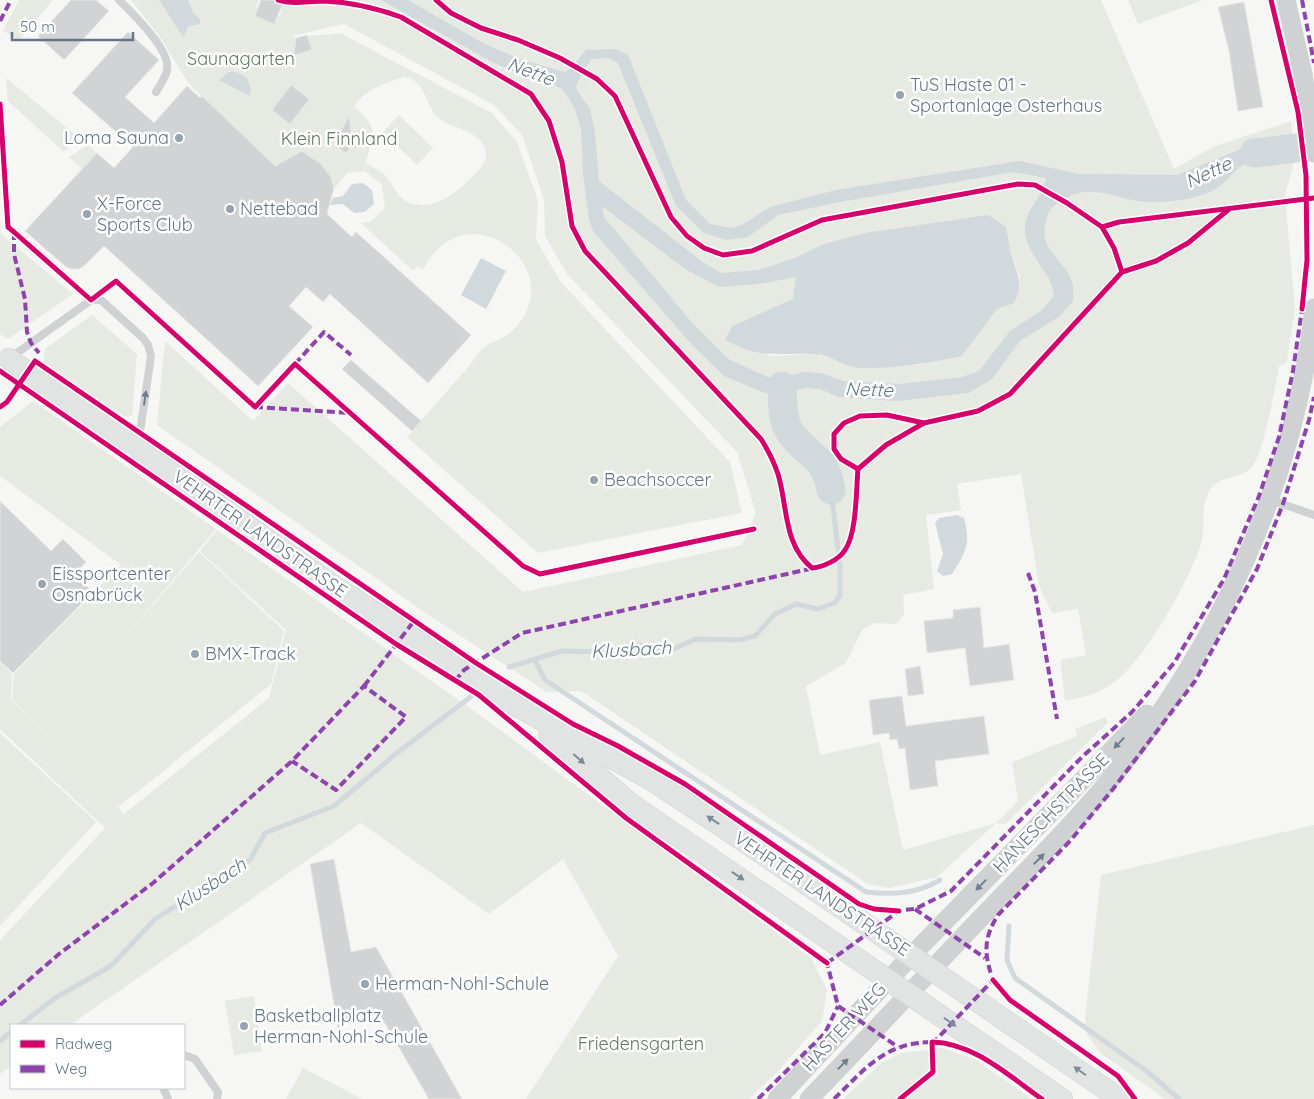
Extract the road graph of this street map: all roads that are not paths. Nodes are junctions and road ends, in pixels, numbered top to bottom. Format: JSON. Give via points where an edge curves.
{"nodes":[{"id":1,"x":120,"y":0,"type":"edge"},
{"id":2,"x":1286,"y":0,"type":"edge"},
{"id":3,"x":156,"y":92,"type":"dead end"},
{"id":4,"x":1314,"y":153,"type":"edge"},
{"id":5,"x":1314,"y":308,"type":"edge"},
{"id":6,"x":9,"y":358,"type":"joint"},
{"id":7,"x":133,"y":445,"type":"junction"},
{"id":8,"x":1271,"y":500,"type":"junction"},
{"id":9,"x":1314,"y":515,"type":"edge"},
{"id":10,"x":1188,"y":669,"type":"junction"},
{"id":11,"x":515,"y":705,"type":"junction"},
{"id":12,"x":912,"y":955,"type":"junction"},
{"id":13,"x":933,"y":970,"type":"junction"},
{"id":14,"x":889,"y":980,"type":"junction"},
{"id":15,"x":910,"y":994,"type":"junction"},
{"id":16,"x":185,"y":1055,"type":"edge"},
{"id":17,"x":217,"y":1099,"type":"edge"},
{"id":18,"x":777,"y":1099,"type":"edge"},
{"id":19,"x":809,"y":1099,"type":"edge"},
{"id":20,"x":1062,"y":1099,"type":"edge"},
{"id":21,"x":1120,"y":1099,"type":"edge"}],
"edges":[{"from":1,"to":3,"type":"lane","via":[[166,57],[167,71]]},
{"from":2,"to":4,"type":"street","via":[[1301,65]]},
{"from":5,"to":8,"type":"street","name":"HANESCHSTRASSE","via":[[1305,375],[1290,440]]},
{"from":6,"to":7,"type":"main road","name":"VEHRTER LANDSTRASSE"},
{"from":7,"to":6,"type":"lane","one_way":true,"via":[[140,432],[151,356],[143,338],[101,300],[91,300]]},
{"from":7,"to":11,"type":"main road","name":"VEHRTER LANDSTRASSE","via":[[331,584]]},
{"from":8,"to":9,"type":"lane"},
{"from":8,"to":10,"type":"street","name":"HANESCHSTRASSE","via":[[1235,584]]},
{"from":10,"to":12,"type":"street","name":"HANESCHSTRASSE","one_way":true},
{"from":13,"to":10,"type":"street","name":"HANESCHSTRASSE","one_way":true,"via":[[1062,836],[1153,723]]},
{"from":12,"to":11,"type":"main road","name":"VEHRTER LANDSTRASSE","one_way":true,"via":[[650,779]]},
{"from":11,"to":14,"type":"main road","name":"VEHRTER LANDSTRASSE","one_way":true,"via":[[631,804]]},
{"from":12,"to":13,"type":"main road","name":"VEHRTER LANDSTRASSE"},
{"from":12,"to":14,"type":"street","name":"HASTER WEG"},
{"from":13,"to":15,"type":"street","name":"HASTER WEG"},
{"from":21,"to":13,"type":"main road","name":"VEHRTER LANDSTRASSE","one_way":true},
{"from":14,"to":15,"type":"main road","name":"VEHRTER LANDSTRASSE"},
{"from":14,"to":18,"type":"street","name":"HASTER WEG"},
{"from":19,"to":15,"type":"street","name":"HASTER WEG","one_way":true},
{"from":15,"to":20,"type":"main road","name":"VEHRTER LANDSTRASSE","one_way":true},
{"from":16,"to":17,"type":"lane","via":[[195,1059],[218,1092]]}]}
